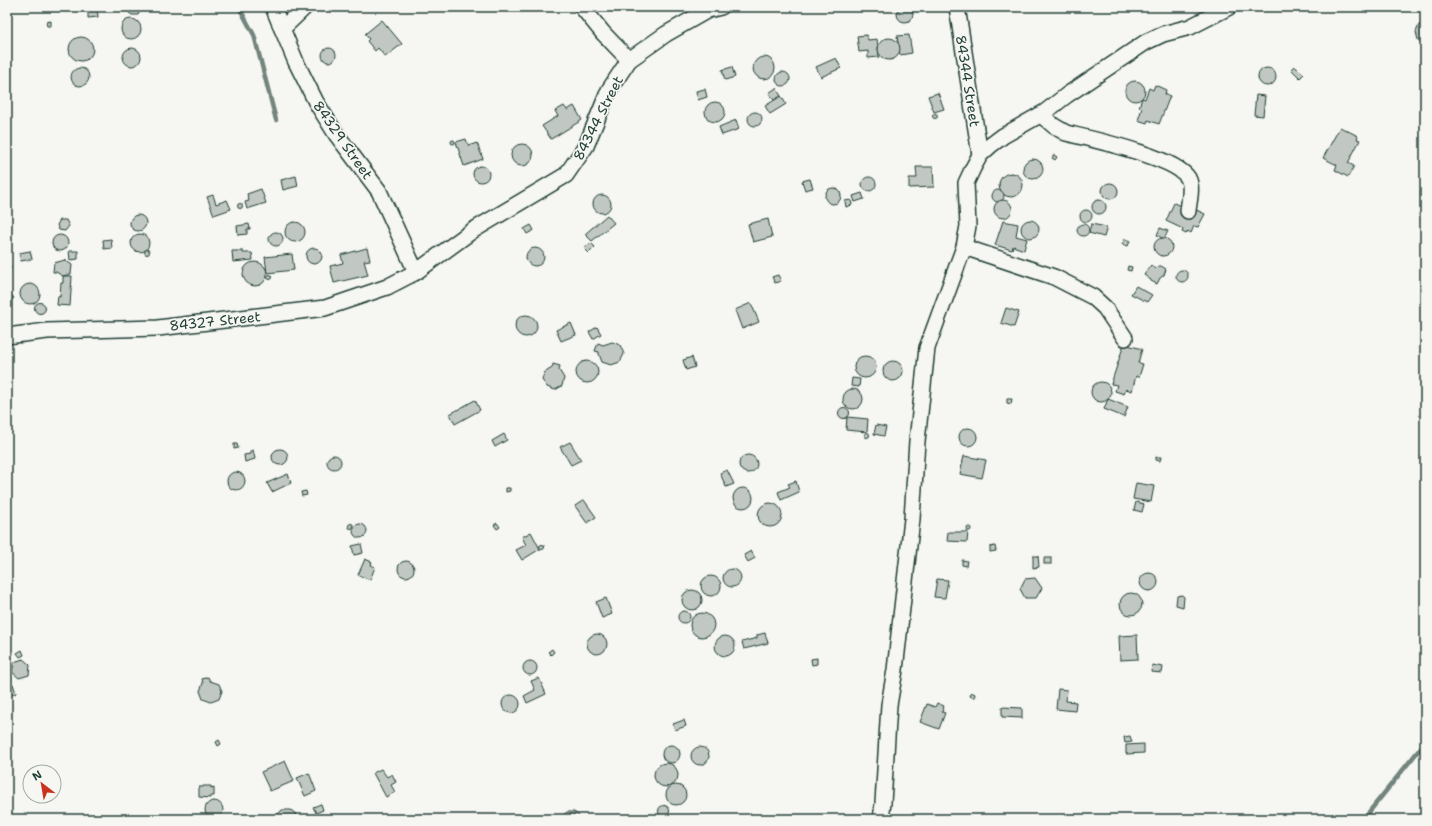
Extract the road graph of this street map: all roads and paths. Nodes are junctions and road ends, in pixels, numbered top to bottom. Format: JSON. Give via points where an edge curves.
{"nodes":[{"id":1,"x":273,"y":7,"type":"edge"},
{"id":2,"x":305,"y":7,"type":"edge"},
{"id":3,"x":582,"y":7,"type":"edge"},
{"id":4,"x":721,"y":7,"type":"edge"},
{"id":5,"x":957,"y":7,"type":"edge"},
{"id":6,"x":1230,"y":7,"type":"edge"},
{"id":7,"x":282,"y":29,"type":"junction"},
{"id":8,"x":629,"y":60,"type":"junction"},
{"id":9,"x":1041,"y":115,"type":"junction"},
{"id":10,"x":980,"y":155,"type":"junction"},
{"id":11,"x":1188,"y":211,"type":"dead end"},
{"id":12,"x":964,"y":247,"type":"junction"},
{"id":13,"x":416,"y":272,"type":"junction"},
{"id":14,"x":7,"y":336,"type":"edge"},
{"id":15,"x":1125,"y":338,"type":"dead end"},
{"id":16,"x":881,"y":819,"type":"edge"}],
"edges":[{"from":1,"to":7,"type":"street","name":"84329 Street"},
{"from":2,"to":7,"type":"street"},
{"from":3,"to":8,"type":"street"},
{"from":4,"to":8,"type":"street","name":"84344 Street","via":[[708,10],[666,34]]},
{"from":5,"to":10,"type":"street","name":"84344 Street"},
{"from":6,"to":9,"type":"street","via":[[1190,27],[1163,34],[1146,42]]},
{"from":7,"to":13,"type":"street","name":"84329 Street","via":[[316,102],[336,134],[379,191]]},
{"from":8,"to":13,"type":"street","name":"84344 Street","via":[[609,90],[586,146],[566,175],[472,231]]},
{"from":9,"to":10,"type":"street","via":[[1003,136]]},
{"from":9,"to":11,"type":"street","via":[[1066,133],[1150,155],[1183,171],[1191,188]]},
{"from":10,"to":12,"type":"street","via":[[966,183],[968,226]]},
{"from":12,"to":15,"type":"street","via":[[1054,277],[1092,297],[1105,308]]},
{"from":12,"to":16,"type":"street","via":[[927,348],[912,519],[889,705]]},
{"from":13,"to":14,"type":"street","name":"84327 Street","via":[[387,287],[325,308],[158,328],[47,331]]}]}
